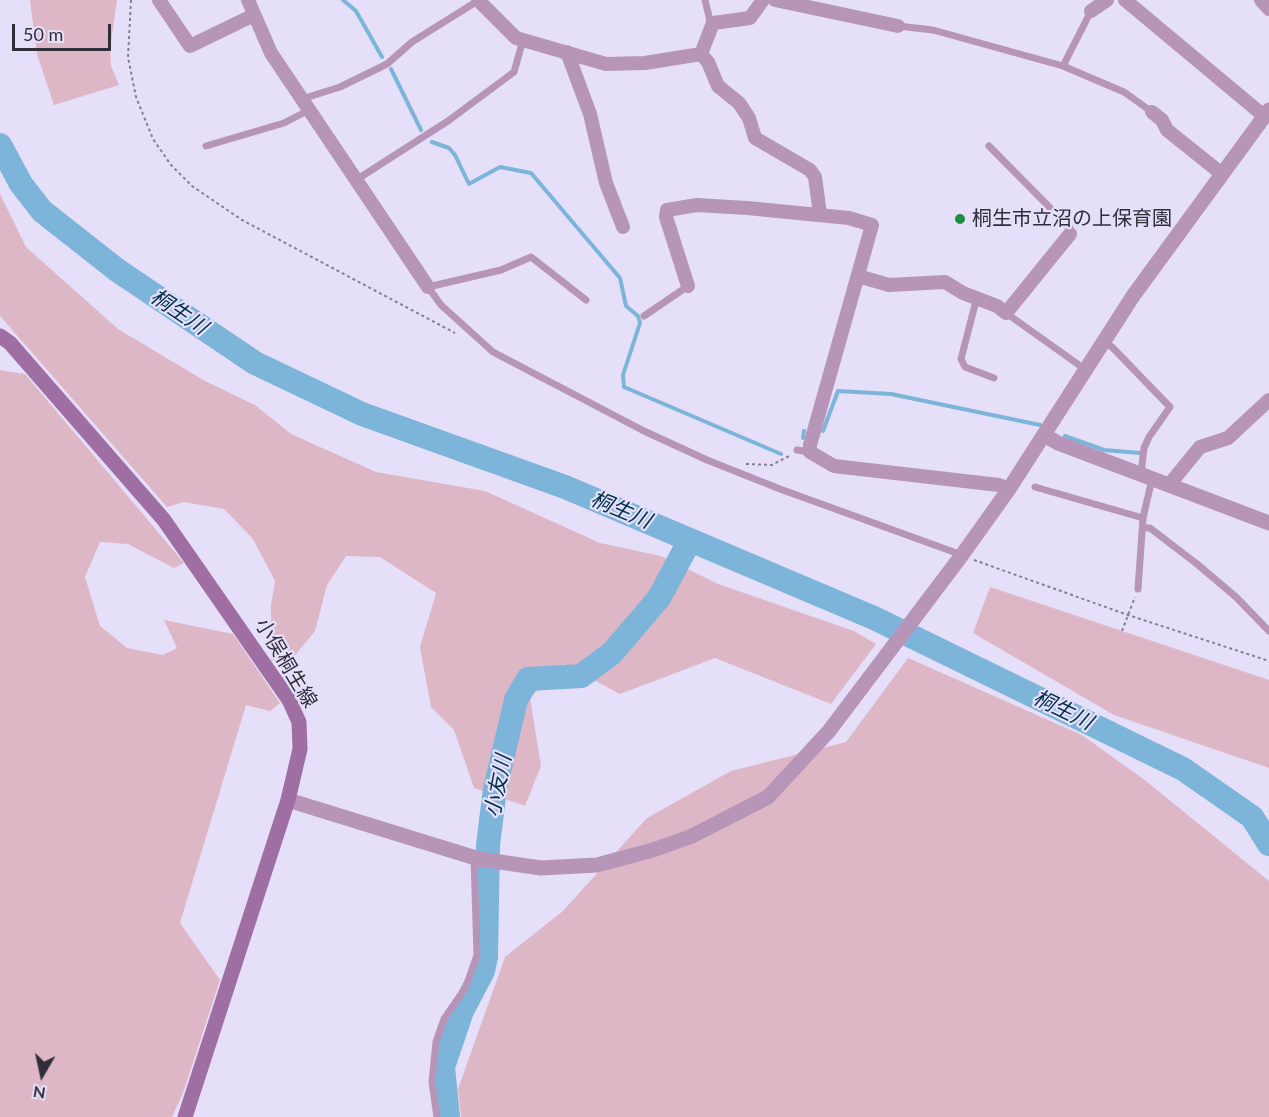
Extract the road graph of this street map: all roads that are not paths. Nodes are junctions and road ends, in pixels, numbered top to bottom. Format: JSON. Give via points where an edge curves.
{"nodes":[{"id":1,"x":159,"y":0,"type":"edge"},
{"id":2,"x":248,"y":0,"type":"edge"},
{"id":3,"x":478,"y":0,"type":"edge"},
{"id":4,"x":705,"y":0,"type":"edge"},
{"id":5,"x":763,"y":0,"type":"edge"},
{"id":6,"x":776,"y":0,"type":"edge"},
{"id":7,"x":1107,"y":0,"type":"edge"},
{"id":8,"x":1125,"y":0,"type":"edge"},
{"id":9,"x":1261,"y":0,"type":"edge"},
{"id":10,"x":1269,"y":9,"type":"edge"},
{"id":11,"x":1091,"y":12,"type":"joint"},
{"id":12,"x":254,"y":15,"type":"junction"},
{"id":13,"x":711,"y":25,"type":"junction"},
{"id":14,"x":898,"y":26,"type":"joint"},
{"id":15,"x":523,"y":40,"type":"junction"},
{"id":16,"x":567,"y":52,"type":"junction"},
{"id":17,"x":701,"y":54,"type":"junction"},
{"id":18,"x":1063,"y":66,"type":"junction"},
{"id":19,"x":305,"y":104,"type":"junction"},
{"id":20,"x":1152,"y":112,"type":"joint"},
{"id":21,"x":1267,"y":115,"type":"edge"},
{"id":22,"x":206,"y":146,"type":"dead end"},
{"id":23,"x":989,"y":146,"type":"dead end"},
{"id":24,"x":1222,"y":174,"type":"junction"},
{"id":25,"x":356,"y":180,"type":"junction"},
{"id":26,"x":820,"y":214,"type":"junction"},
{"id":27,"x":623,"y":227,"type":"dead end"},
{"id":28,"x":1070,"y":234,"type":"joint"},
{"id":29,"x":858,"y":276,"type":"junction"},
{"id":30,"x":688,"y":286,"type":"joint"},
{"id":31,"x":428,"y":287,"type":"junction"},
{"id":32,"x":977,"y":297,"type":"junction"},
{"id":33,"x":586,"y":300,"type":"dead end"},
{"id":34,"x":1006,"y":313,"type":"junction"},
{"id":35,"x":644,"y":316,"type":"dead end"},
{"id":36,"x":0,"y":336,"type":"edge"},
{"id":37,"x":1103,"y":342,"type":"junction"},
{"id":38,"x":1086,"y":370,"type":"junction"},
{"id":39,"x":994,"y":378,"type":"dead end"},
{"id":40,"x":1269,"y":400,"type":"edge"},
{"id":41,"x":1044,"y":435,"type":"junction"},
{"id":42,"x":1147,"y":476,"type":"junction"},
{"id":43,"x":1169,"y":485,"type":"junction"},
{"id":44,"x":1035,"y":487,"type":"dead end"},
{"id":45,"x":1009,"y":489,"type":"junction"},
{"id":46,"x":1143,"y":518,"type":"junction"},
{"id":47,"x":1269,"y":523,"type":"edge"},
{"id":48,"x":1145,"y":528,"type":"junction"},
{"id":49,"x":963,"y":558,"type":"junction"},
{"id":50,"x":1137,"y":591,"type":"road end"},
{"id":51,"x":1269,"y":631,"type":"edge"},
{"id":52,"x":288,"y":800,"type":"junction"},
{"id":53,"x":476,"y":859,"type":"junction"},
{"id":54,"x":185,"y":1117,"type":"edge"},
{"id":55,"x":437,"y":1117,"type":"edge"}],
"edges":[{"from":1,"to":12,"type":"street","via":[[190,46]]},
{"from":2,"to":12,"type":"street"},
{"from":3,"to":15,"type":"street","via":[[516,38]]},
{"from":3,"to":19,"type":"lane","via":[[412,42],[387,63]]},
{"from":4,"to":13,"type":"lane"},
{"from":5,"to":13,"type":"street","via":[[750,18]]},
{"from":6,"to":14,"type":"street"},
{"from":7,"to":11,"type":"street"},
{"from":8,"to":21,"type":"street"},
{"from":9,"to":10,"type":"street"},
{"from":11,"to":18,"type":"lane"},
{"from":12,"to":19,"type":"street","via":[[271,53]]},
{"from":13,"to":17,"type":"street"},
{"from":14,"to":18,"type":"lane","via":[[933,30]]},
{"from":15,"to":16,"type":"street"},
{"from":15,"to":25,"type":"lane","via":[[514,72],[457,115]]},
{"from":16,"to":17,"type":"street","via":[[606,64],[645,63]]},
{"from":16,"to":27,"type":"street","via":[[590,114],[606,183]]},
{"from":17,"to":26,"type":"street","via":[[718,86],[739,103],[749,118],[755,138],[810,170],[815,177]]},
{"from":18,"to":20,"type":"lane","via":[[1124,92]]},
{"from":19,"to":22,"type":"lane","via":[[284,123]]},
{"from":19,"to":25,"type":"street"},
{"from":20,"to":24,"type":"street","via":[[1167,130]]},
{"from":21,"to":24,"type":"street"},
{"from":23,"to":28,"type":"lane","via":[[1070,228]]},
{"from":24,"to":37,"type":"street"},
{"from":25,"to":31,"type":"street"},
{"from":26,"to":29,"type":"street","via":[[872,225]]},
{"from":26,"to":30,"type":"street","via":[[697,206],[667,210]]},
{"from":28,"to":34,"type":"street"},
{"from":29,"to":32,"type":"street","via":[[889,285],[945,282]]},
{"from":29,"to":45,"type":"street","via":[[810,445],[804,451],[834,466]]},
{"from":30,"to":35,"type":"lane"},
{"from":31,"to":33,"type":"lane","via":[[501,270],[531,257]]},
{"from":31,"to":49,"type":"lane","via":[[441,305],[492,352],[644,431],[707,460]]},
{"from":32,"to":34,"type":"street"},
{"from":32,"to":39,"type":"lane","via":[[961,359],[964,367]]},
{"from":34,"to":38,"type":"lane"},
{"from":36,"to":52,"type":"main road","name":"小俣桐生線","via":[[164,520],[289,700],[301,735]]},
{"from":37,"to":38,"type":"street"},
{"from":37,"to":42,"type":"lane","via":[[1170,407],[1144,448]]},
{"from":38,"to":41,"type":"street"},
{"from":40,"to":43,"type":"street","via":[[1228,438],[1200,447]]},
{"from":41,"to":42,"type":"street"},
{"from":41,"to":45,"type":"street"},
{"from":42,"to":43,"type":"street"},
{"from":42,"to":46,"type":"lane"},
{"from":43,"to":47,"type":"street"},
{"from":44,"to":46,"type":"lane"},
{"from":45,"to":49,"type":"street"},
{"from":46,"to":48,"type":"lane"},
{"from":48,"to":50,"type":"lane"},
{"from":48,"to":51,"type":"lane","via":[[1197,564]]},
{"from":49,"to":53,"type":"street","via":[[829,731],[768,797],[692,836],[597,865],[541,868]]},
{"from":52,"to":53,"type":"street"},
{"from":52,"to":54,"type":"main road","name":"小俣桐生線"},
{"from":53,"to":55,"type":"lane","via":[[477,955],[466,987],[452,1003],[436,1042],[432,1083]]}]}
